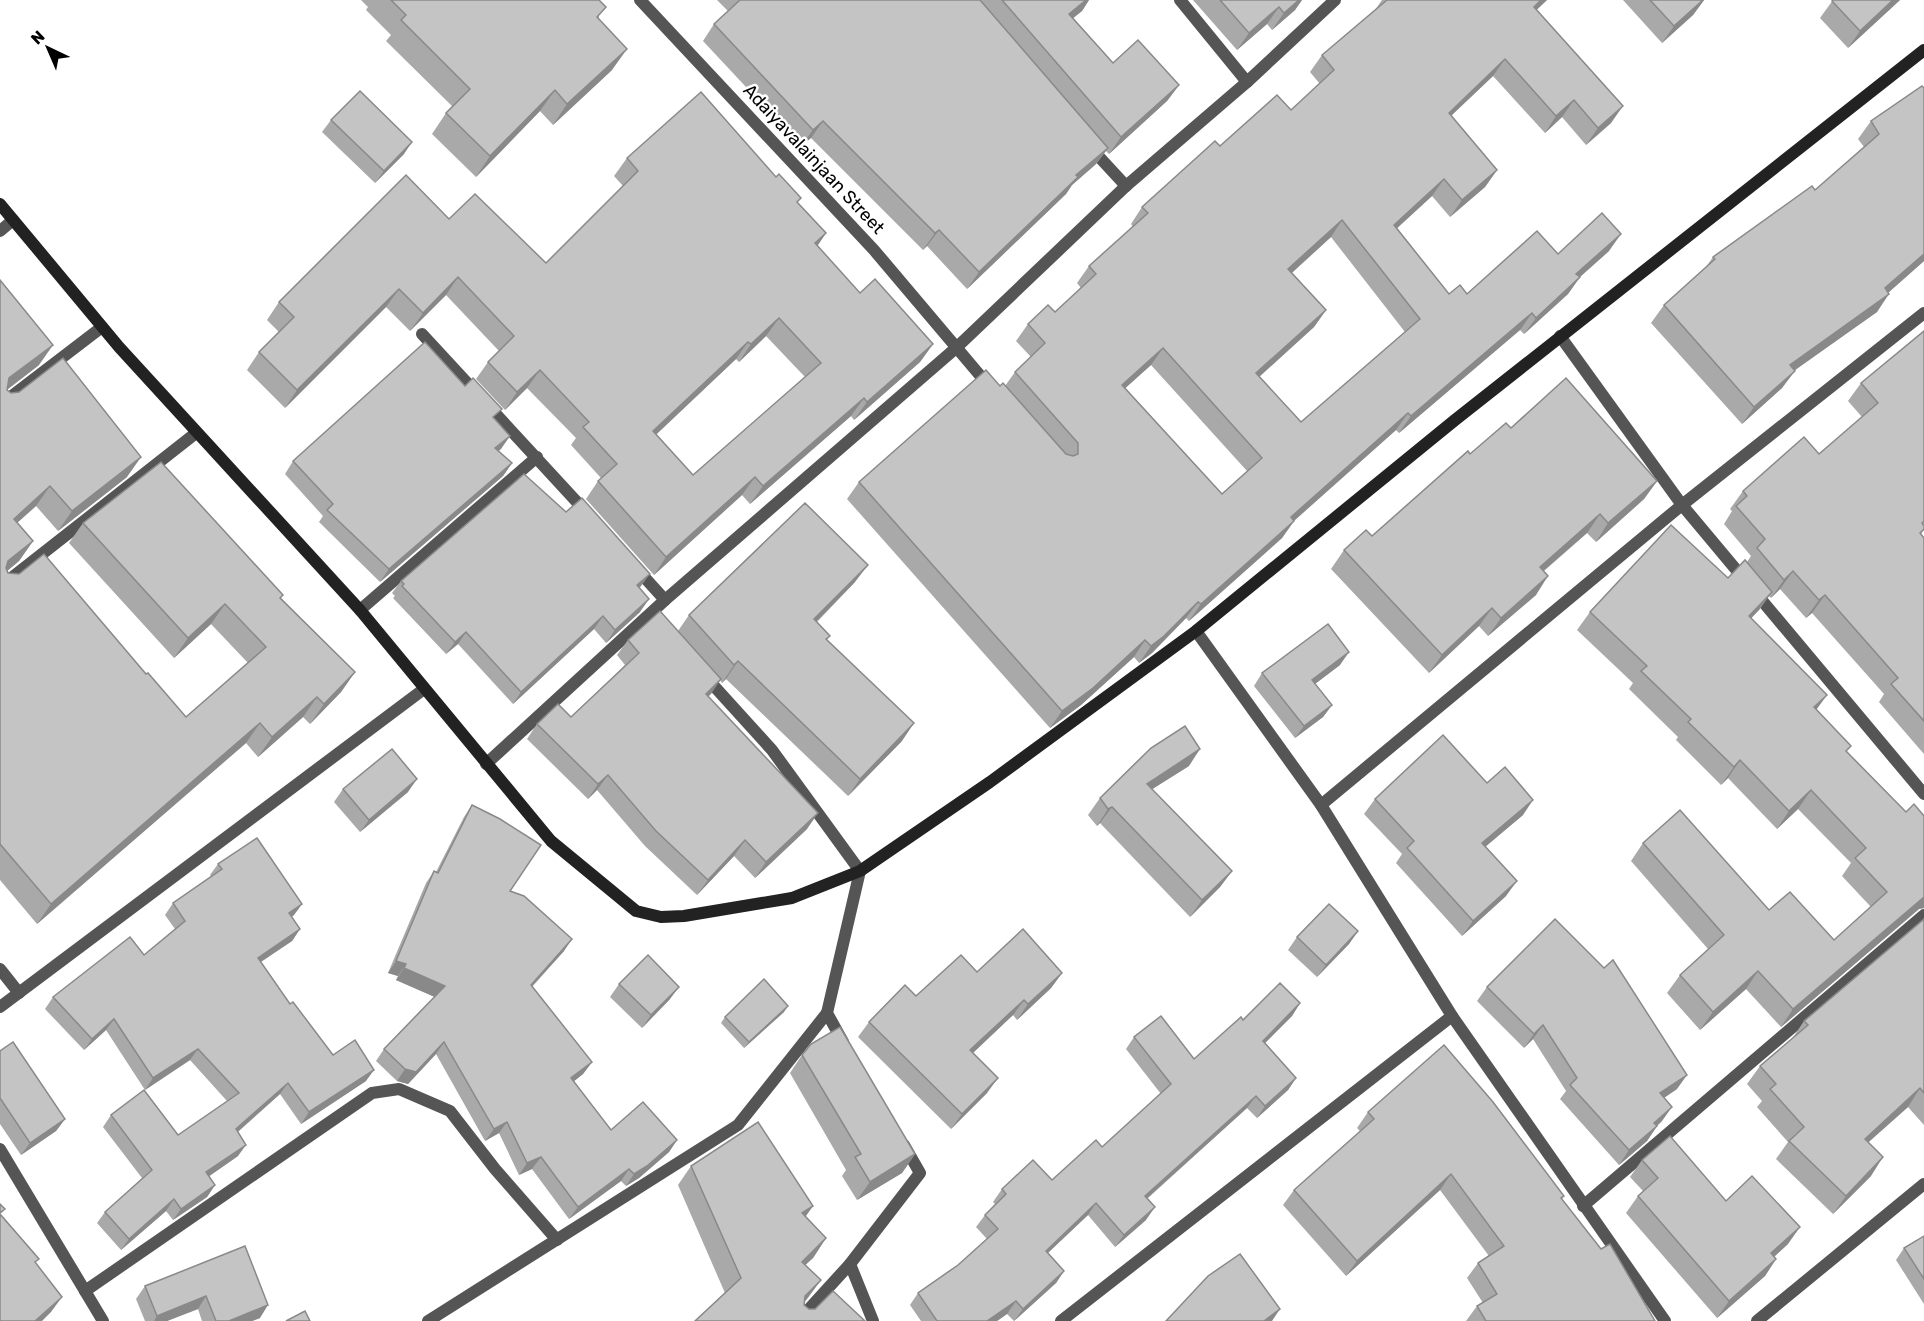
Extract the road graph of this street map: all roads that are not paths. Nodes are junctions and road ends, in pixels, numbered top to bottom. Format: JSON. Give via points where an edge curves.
{"nodes":[{"id":1,"x":640,"y":0,"type":"edge"},
{"id":2,"x":1180,"y":0,"type":"edge"},
{"id":3,"x":1335,"y":0,"type":"edge"},
{"id":4,"x":1923,"y":54,"type":"edge"},
{"id":5,"x":1248,"y":82,"type":"junction"},
{"id":6,"x":1083,"y":140,"type":"edge"},
{"id":7,"x":1126,"y":186,"type":"junction"},
{"id":8,"x":0,"y":204,"type":"edge"},
{"id":9,"x":13,"y":220,"type":"junction"},
{"id":10,"x":0,"y":231,"type":"edge"},
{"id":11,"x":1924,"y":313,"type":"edge"},
{"id":12,"x":102,"y":327,"type":"junction"},
{"id":13,"x":422,"y":334,"type":"edge"},
{"id":14,"x":1560,"y":336,"type":"junction"},
{"id":15,"x":956,"y":348,"type":"junction"},
{"id":16,"x":1000,"y":398,"type":"edge"},
{"id":17,"x":0,"y":405,"type":"edge"},
{"id":18,"x":196,"y":433,"type":"junction"},
{"id":19,"x":537,"y":457,"type":"junction"},
{"id":20,"x":1682,"y":505,"type":"junction"},
{"id":21,"x":597,"y":525,"type":"edge"},
{"id":22,"x":627,"y":558,"type":"edge"},
{"id":23,"x":0,"y":587,"type":"edge"},
{"id":24,"x":665,"y":600,"type":"junction"},
{"id":25,"x":360,"y":610,"type":"junction"},
{"id":26,"x":1196,"y":631,"type":"junction"},
{"id":27,"x":696,"y":666,"type":"edge"},
{"id":28,"x":424,"y":688,"type":"junction"},
{"id":29,"x":486,"y":764,"type":"junction"},
{"id":30,"x":1924,"y":794,"type":"edge"},
{"id":31,"x":1321,"y":805,"type":"junction"},
{"id":32,"x":860,"y":872,"type":"junction"},
{"id":33,"x":1924,"y":915,"type":"edge"},
{"id":34,"x":0,"y":969,"type":"edge"},
{"id":35,"x":19,"y":993,"type":"junction"},
{"id":36,"x":0,"y":1007,"type":"edge"},
{"id":37,"x":827,"y":1013,"type":"junction"},
{"id":38,"x":1452,"y":1016,"type":"junction"},
{"id":39,"x":850,"y":1053,"type":"edge"},
{"id":40,"x":897,"y":1133,"type":"edge"},
{"id":41,"x":0,"y":1149,"type":"edge"},
{"id":42,"x":1924,"y":1184,"type":"edge"},
{"id":43,"x":1583,"y":1206,"type":"junction"},
{"id":44,"x":557,"y":1240,"type":"junction"},
{"id":45,"x":850,"y":1264,"type":"junction"},
{"id":46,"x":85,"y":1291,"type":"junction"},
{"id":47,"x":103,"y":1321,"type":"edge"},
{"id":48,"x":428,"y":1321,"type":"edge"},
{"id":49,"x":798,"y":1321,"type":"edge"},
{"id":50,"x":873,"y":1321,"type":"edge"},
{"id":51,"x":1061,"y":1321,"type":"edge"},
{"id":52,"x":1665,"y":1321,"type":"edge"},
{"id":53,"x":1756,"y":1321,"type":"edge"}],
"edges":[{"from":1,"to":15,"type":"street","name":"Adaiyavalainjaan Street","via":[[874,250]]},
{"from":2,"to":5,"type":"street"},
{"from":3,"to":5,"type":"street"},
{"from":4,"to":14,"type":"main road"},
{"from":5,"to":7,"type":"street"},
{"from":6,"to":7,"type":"street"},
{"from":7,"to":15,"type":"street"},
{"from":8,"to":9,"type":"main road"},
{"from":9,"to":10,"type":"street"},
{"from":9,"to":12,"type":"main road"},
{"from":11,"to":20,"type":"street"},
{"from":12,"to":17,"type":"street"},
{"from":12,"to":18,"type":"main road"},
{"from":13,"to":19,"type":"street"},
{"from":14,"to":20,"type":"street"},
{"from":14,"to":26,"type":"main road"},
{"from":15,"to":16,"type":"street","name":"Adaiyavalainjaan Street"},
{"from":15,"to":24,"type":"street"},
{"from":18,"to":23,"type":"street"},
{"from":18,"to":25,"type":"main road"},
{"from":19,"to":21,"type":"street"},
{"from":19,"to":25,"type":"street"},
{"from":20,"to":30,"type":"street"},
{"from":20,"to":31,"type":"street"},
{"from":22,"to":24,"type":"street"},
{"from":24,"to":29,"type":"street","via":[[654,619]]},
{"from":25,"to":28,"type":"main road"},
{"from":26,"to":31,"type":"street"},
{"from":26,"to":32,"type":"main road"},
{"from":27,"to":32,"type":"street","via":[[772,750]]},
{"from":28,"to":29,"type":"main road"},
{"from":28,"to":35,"type":"street"},
{"from":29,"to":32,"type":"main road","via":[[551,841],[636,911],[661,917],[684,916],[792,898]]},
{"from":31,"to":38,"type":"street"},
{"from":32,"to":37,"type":"street"},
{"from":33,"to":43,"type":"street"},
{"from":34,"to":35,"type":"street"},
{"from":35,"to":36,"type":"street"},
{"from":37,"to":39,"type":"street"},
{"from":37,"to":44,"type":"street","via":[[738,1125]]},
{"from":38,"to":43,"type":"street"},
{"from":38,"to":51,"type":"street"},
{"from":40,"to":45,"type":"street","via":[[920,1173]]},
{"from":41,"to":46,"type":"street"},
{"from":42,"to":53,"type":"street"},
{"from":43,"to":52,"type":"street"},
{"from":44,"to":46,"type":"street","via":[[450,1111],[399,1089],[372,1093]]},
{"from":44,"to":48,"type":"street"},
{"from":45,"to":49,"type":"street"},
{"from":45,"to":50,"type":"street"},
{"from":46,"to":47,"type":"street"}]}
